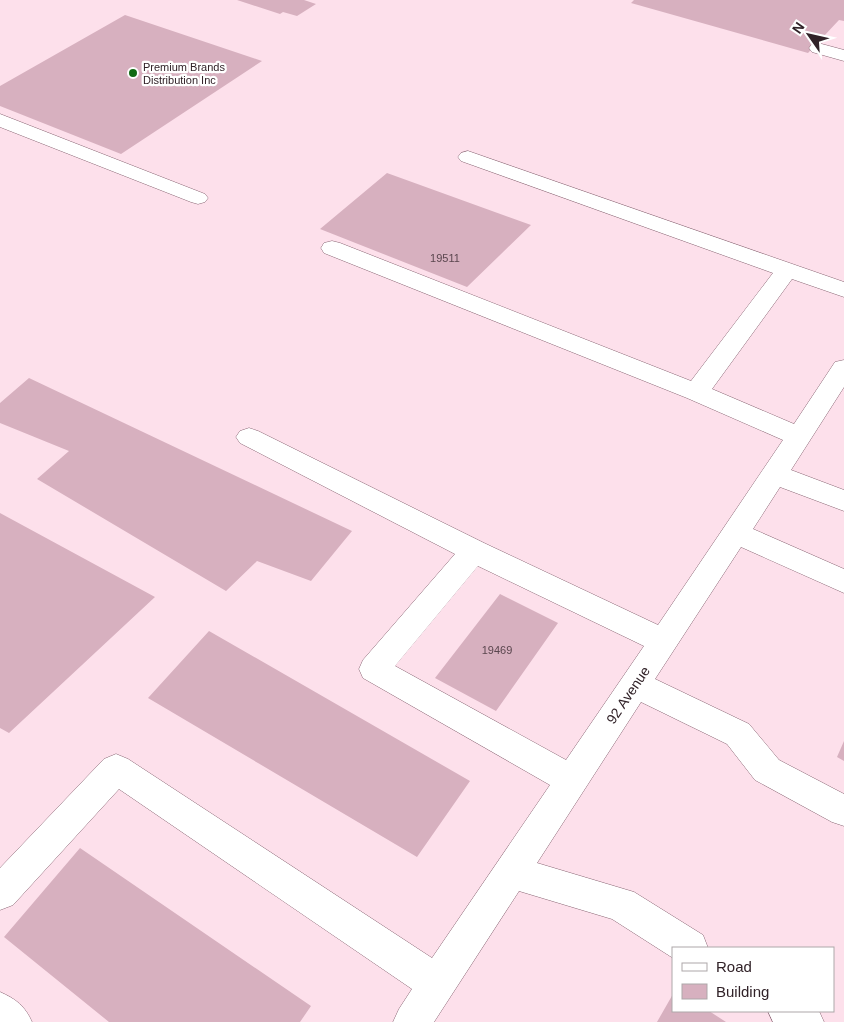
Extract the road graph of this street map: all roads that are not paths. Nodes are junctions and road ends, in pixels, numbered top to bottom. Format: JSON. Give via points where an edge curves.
{"nodes":[{"id":1,"x":818,"y":48,"type":"dead end"},
{"id":2,"x":844,"y":56,"type":"edge"},
{"id":3,"x":0,"y":120,"type":"edge"},
{"id":4,"x":468,"y":157,"type":"dead end"},
{"id":5,"x":198,"y":198,"type":"dead end"},
{"id":6,"x":332,"y":248,"type":"dead end"},
{"id":7,"x":786,"y":270,"type":"junction"},
{"id":8,"x":844,"y":290,"type":"edge"},
{"id":9,"x":844,"y":368,"type":"edge"},
{"id":10,"x":696,"y":392,"type":"junction"},
{"id":11,"x":249,"y":436,"type":"dead end"},
{"id":12,"x":799,"y":436,"type":"junction"},
{"id":13,"x":774,"y":474,"type":"junction"},
{"id":14,"x":844,"y":501,"type":"edge"},
{"id":15,"x":735,"y":534,"type":"junction"},
{"id":16,"x":474,"y":551,"type":"junction"},
{"id":17,"x":844,"y":582,"type":"edge"},
{"id":18,"x":664,"y":642,"type":"junction"},
{"id":19,"x":635,"y":684,"type":"junction"},
{"id":20,"x":572,"y":780,"type":"junction"},
{"id":21,"x":844,"y":810,"type":"edge"},
{"id":22,"x":511,"y":872,"type":"junction"},
{"id":23,"x":0,"y":893,"type":"edge"},
{"id":24,"x":688,"y":947,"type":"edge"},
{"id":25,"x":438,"y":984,"type":"junction"},
{"id":26,"x":789,"y":1012,"type":"edge"},
{"id":27,"x":412,"y":1022,"type":"edge"},
{"id":28,"x":805,"y":1022,"type":"edge"}],
"edges":[{"from":1,"to":2,"type":"street"},
{"from":3,"to":5,"type":"street"},
{"from":4,"to":7,"type":"street"},
{"from":6,"to":10,"type":"street"},
{"from":7,"to":8,"type":"street"},
{"from":7,"to":10,"type":"street"},
{"from":9,"to":12,"type":"street","name":"92 Avenue"},
{"from":10,"to":12,"type":"street"},
{"from":11,"to":16,"type":"street"},
{"from":12,"to":13,"type":"street","name":"92 Avenue"},
{"from":13,"to":14,"type":"street"},
{"from":13,"to":15,"type":"street","name":"92 Avenue"},
{"from":15,"to":17,"type":"street"},
{"from":15,"to":18,"type":"street","name":"92 Avenue"},
{"from":16,"to":18,"type":"street"},
{"from":16,"to":20,"type":"street","via":[[374,669]]},
{"from":18,"to":19,"type":"street","name":"92 Avenue"},
{"from":19,"to":20,"type":"street","name":"92 Avenue"},
{"from":19,"to":21,"type":"street","via":[[738,734],[767,770]]},
{"from":20,"to":22,"type":"street","name":"92 Avenue"},
{"from":22,"to":24,"type":"street","via":[[621,904]]},
{"from":22,"to":25,"type":"street","name":"92 Avenue"},
{"from":23,"to":25,"type":"street","via":[[116,769]]},
{"from":25,"to":27,"type":"street","name":"92 Avenue"},
{"from":26,"to":28,"type":"street"}]}
